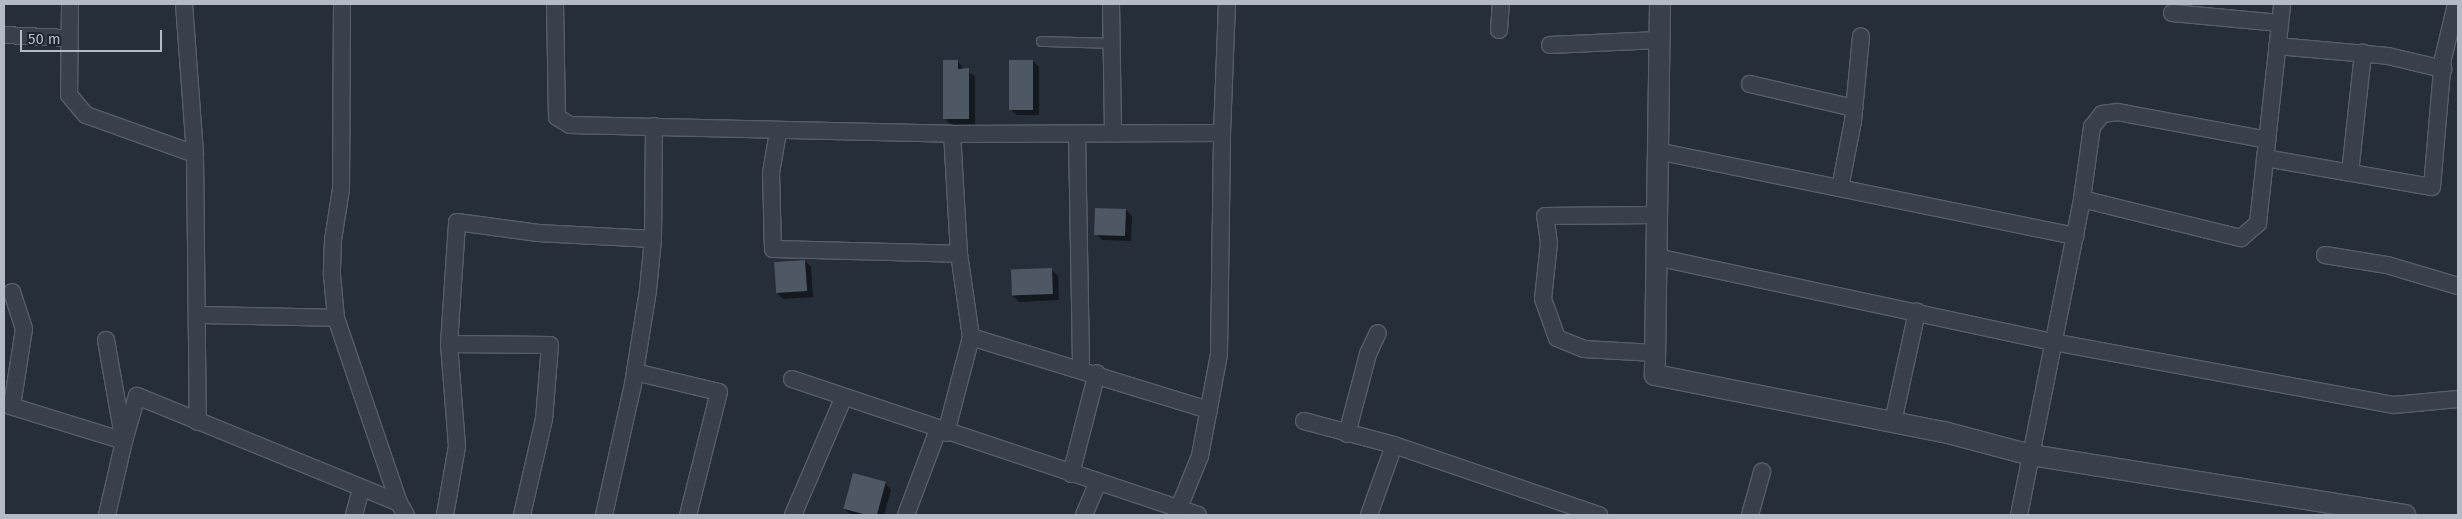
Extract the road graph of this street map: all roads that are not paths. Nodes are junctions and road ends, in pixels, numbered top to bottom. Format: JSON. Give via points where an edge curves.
{"nodes":[{"id":1,"x":70,"y":4,"type":"edge"},
{"id":2,"x":184,"y":4,"type":"edge"},
{"id":3,"x":342,"y":4,"type":"edge"},
{"id":4,"x":555,"y":4,"type":"edge"},
{"id":5,"x":1111,"y":4,"type":"edge"},
{"id":6,"x":1227,"y":4,"type":"edge"},
{"id":7,"x":1501,"y":4,"type":"edge"},
{"id":8,"x":1660,"y":4,"type":"edge"},
{"id":9,"x":2282,"y":4,"type":"edge"},
{"id":10,"x":2456,"y":4,"type":"edge"},
{"id":11,"x":2172,"y":13,"type":"dead end"},
{"id":12,"x":2280,"y":23,"type":"junction"},
{"id":13,"x":1499,"y":30,"type":"dead end"},
{"id":14,"x":4,"y":35,"type":"edge"},
{"id":15,"x":1861,"y":36,"type":"dead end"},
{"id":16,"x":68,"y":38,"type":"junction"},
{"id":17,"x":1659,"y":40,"type":"junction"},
{"id":18,"x":1041,"y":41,"type":"dead end"},
{"id":19,"x":1112,"y":43,"type":"junction"},
{"id":20,"x":1550,"y":45,"type":"dead end"},
{"id":21,"x":2277,"y":46,"type":"junction"},
{"id":22,"x":2363,"y":53,"type":"junction"},
{"id":23,"x":2443,"y":68,"type":"junction"},
{"id":24,"x":1750,"y":84,"type":"dead end"},
{"id":25,"x":1854,"y":108,"type":"junction"},
{"id":26,"x":654,"y":126,"type":"junction"},
{"id":27,"x":778,"y":132,"type":"junction"},
{"id":28,"x":1114,"y":133,"type":"junction"},
{"id":29,"x":1222,"y":133,"type":"junction"},
{"id":30,"x":952,"y":134,"type":"junction"},
{"id":31,"x":1077,"y":134,"type":"junction"},
{"id":32,"x":2267,"y":140,"type":"junction"},
{"id":33,"x":1658,"y":151,"type":"junction"},
{"id":34,"x":195,"y":154,"type":"junction"},
{"id":35,"x":2265,"y":158,"type":"junction"},
{"id":36,"x":2350,"y":173,"type":"junction"},
{"id":37,"x":1840,"y":188,"type":"junction"},
{"id":38,"x":2082,"y":199,"type":"junction"},
{"id":39,"x":1657,"y":215,"type":"junction"},
{"id":40,"x":2075,"y":236,"type":"junction"},
{"id":41,"x":653,"y":239,"type":"junction"},
{"id":42,"x":959,"y":254,"type":"junction"},
{"id":43,"x":2325,"y":255,"type":"dead end"},
{"id":44,"x":1656,"y":257,"type":"junction"},
{"id":45,"x":2458,"y":286,"type":"edge"},
{"id":46,"x":12,"y":292,"type":"dead end"},
{"id":47,"x":1917,"y":312,"type":"junction"},
{"id":48,"x":198,"y":315,"type":"junction"},
{"id":49,"x":336,"y":318,"type":"junction"},
{"id":50,"x":1378,"y":333,"type":"dead end"},
{"id":51,"x":971,"y":337,"type":"junction"},
{"id":52,"x":106,"y":340,"type":"dead end"},
{"id":53,"x":2053,"y":342,"type":"junction"},
{"id":54,"x":449,"y":344,"type":"junction"},
{"id":55,"x":1655,"y":353,"type":"junction"},
{"id":56,"x":1089,"y":371,"type":"junction"},
{"id":57,"x":635,"y":372,"type":"junction"},
{"id":58,"x":792,"y":379,"type":"dead end"},
{"id":59,"x":844,"y":399,"type":"junction"},
{"id":60,"x":2458,"y":399,"type":"edge"},
{"id":61,"x":8,"y":405,"type":"edge"},
{"id":62,"x":1209,"y":410,"type":"junction"},
{"id":63,"x":1304,"y":421,"type":"dead end"},
{"id":64,"x":198,"y":422,"type":"junction"},
{"id":65,"x":1893,"y":422,"type":"junction"},
{"id":66,"x":942,"y":432,"type":"junction"},
{"id":67,"x":1347,"y":434,"type":"junction"},
{"id":68,"x":124,"y":441,"type":"junction"},
{"id":69,"x":1394,"y":445,"type":"junction"},
{"id":70,"x":2031,"y":455,"type":"junction"},
{"id":71,"x":1762,"y":472,"type":"dead end"},
{"id":72,"x":1071,"y":474,"type":"junction"},
{"id":73,"x":1098,"y":482,"type":"junction"},
{"id":74,"x":361,"y":489,"type":"junction"},
{"id":75,"x":402,"y":509,"type":"edge"},
{"id":76,"x":1177,"y":512,"type":"edge"},
{"id":77,"x":107,"y":515,"type":"edge"},
{"id":78,"x":354,"y":515,"type":"edge"},
{"id":79,"x":446,"y":515,"type":"edge"},
{"id":80,"x":522,"y":515,"type":"edge"},
{"id":81,"x":604,"y":515,"type":"edge"},
{"id":82,"x":688,"y":515,"type":"edge"},
{"id":83,"x":793,"y":515,"type":"edge"},
{"id":84,"x":906,"y":515,"type":"edge"},
{"id":85,"x":1084,"y":515,"type":"edge"},
{"id":86,"x":1198,"y":515,"type":"edge"},
{"id":87,"x":1370,"y":515,"type":"edge"},
{"id":88,"x":1599,"y":515,"type":"edge"},
{"id":89,"x":1750,"y":515,"type":"edge"},
{"id":90,"x":2019,"y":515,"type":"edge"},
{"id":91,"x":2405,"y":515,"type":"edge"}],
"edges":[{"from":1,"to":16,"type":"street"},
{"from":2,"to":34,"type":"street"},
{"from":3,"to":49,"type":"street","via":[[341,189],[333,240],[332,275]]},
{"from":4,"to":26,"type":"street","via":[[557,116],[570,125]]},
{"from":5,"to":19,"type":"street"},
{"from":6,"to":29,"type":"street"},
{"from":7,"to":13,"type":"street"},
{"from":8,"to":17,"type":"street"},
{"from":9,"to":12,"type":"street"},
{"from":10,"to":23,"type":"street"},
{"from":11,"to":12,"type":"street"},
{"from":12,"to":21,"type":"street"},
{"from":14,"to":16,"type":"street"},
{"from":15,"to":25,"type":"street"},
{"from":16,"to":34,"type":"street","via":[[69,95],[86,115]]},
{"from":17,"to":20,"type":"street"},
{"from":17,"to":33,"type":"street"},
{"from":18,"to":19,"type":"lane"},
{"from":19,"to":28,"type":"street"},
{"from":21,"to":22,"type":"street"},
{"from":21,"to":32,"type":"street"},
{"from":22,"to":23,"type":"street"},
{"from":22,"to":36,"type":"street"},
{"from":23,"to":36,"type":"street","via":[[2432,187]]},
{"from":24,"to":25,"type":"street"},
{"from":25,"to":37,"type":"street"},
{"from":26,"to":27,"type":"street"},
{"from":26,"to":41,"type":"street"},
{"from":27,"to":30,"type":"street"},
{"from":27,"to":42,"type":"street","via":[[770,173],[773,249]]},
{"from":28,"to":29,"type":"street"},
{"from":28,"to":31,"type":"street"},
{"from":29,"to":62,"type":"street","via":[[1219,354]]},
{"from":30,"to":31,"type":"street"},
{"from":30,"to":42,"type":"street"},
{"from":31,"to":56,"type":"street"},
{"from":32,"to":35,"type":"street"},
{"from":32,"to":38,"type":"street","via":[[2118,112],[2102,114],[2092,127]]},
{"from":33,"to":37,"type":"street"},
{"from":33,"to":39,"type":"street"},
{"from":34,"to":48,"type":"street"},
{"from":35,"to":36,"type":"street"},
{"from":35,"to":38,"type":"street","via":[[2258,223],[2241,238]]},
{"from":37,"to":40,"type":"street"},
{"from":38,"to":40,"type":"street"},
{"from":39,"to":44,"type":"street"},
{"from":39,"to":55,"type":"street","via":[[1545,216],[1549,244],[1543,299],[1557,338],[1584,349]]},
{"from":40,"to":53,"type":"street"},
{"from":41,"to":54,"type":"street","via":[[538,233],[457,222]]},
{"from":41,"to":57,"type":"street"},
{"from":42,"to":51,"type":"street"},
{"from":43,"to":45,"type":"street","via":[[2386,264]]},
{"from":44,"to":47,"type":"street"},
{"from":44,"to":55,"type":"street"},
{"from":46,"to":61,"type":"street","via":[[24,329]]},
{"from":47,"to":53,"type":"street"},
{"from":47,"to":65,"type":"street"},
{"from":48,"to":49,"type":"street"},
{"from":48,"to":64,"type":"street"},
{"from":49,"to":75,"type":"street"},
{"from":50,"to":67,"type":"street","via":[[1368,354]]},
{"from":51,"to":56,"type":"street"},
{"from":51,"to":66,"type":"street"},
{"from":52,"to":68,"type":"street"},
{"from":53,"to":60,"type":"street","via":[[2394,405]]},
{"from":53,"to":70,"type":"street"},
{"from":54,"to":79,"type":"street","via":[[457,446]]},
{"from":54,"to":80,"type":"street","via":[[550,345],[544,419]]},
{"from":55,"to":65,"type":"street","via":[[1655,375]]},
{"from":56,"to":62,"type":"street"},
{"from":56,"to":72,"type":"street"},
{"from":57,"to":81,"type":"street"},
{"from":57,"to":82,"type":"street","via":[[719,392]]},
{"from":58,"to":59,"type":"street"},
{"from":59,"to":66,"type":"street"},
{"from":59,"to":83,"type":"street"},
{"from":61,"to":68,"type":"street"},
{"from":62,"to":76,"type":"street","via":[[1200,456]]},
{"from":63,"to":67,"type":"street"},
{"from":64,"to":68,"type":"street","via":[[137,396]]},
{"from":64,"to":74,"type":"street"},
{"from":65,"to":70,"type":"street"},
{"from":66,"to":72,"type":"street"},
{"from":66,"to":84,"type":"street"},
{"from":67,"to":69,"type":"street"},
{"from":68,"to":77,"type":"street"},
{"from":69,"to":87,"type":"street"},
{"from":69,"to":88,"type":"street"},
{"from":70,"to":90,"type":"street"},
{"from":70,"to":91,"type":"street"},
{"from":71,"to":89,"type":"street"},
{"from":72,"to":73,"type":"street"},
{"from":73,"to":76,"type":"street"},
{"from":73,"to":85,"type":"street"},
{"from":74,"to":75,"type":"street"},
{"from":74,"to":78,"type":"street"},
{"from":76,"to":86,"type":"street"}]}
